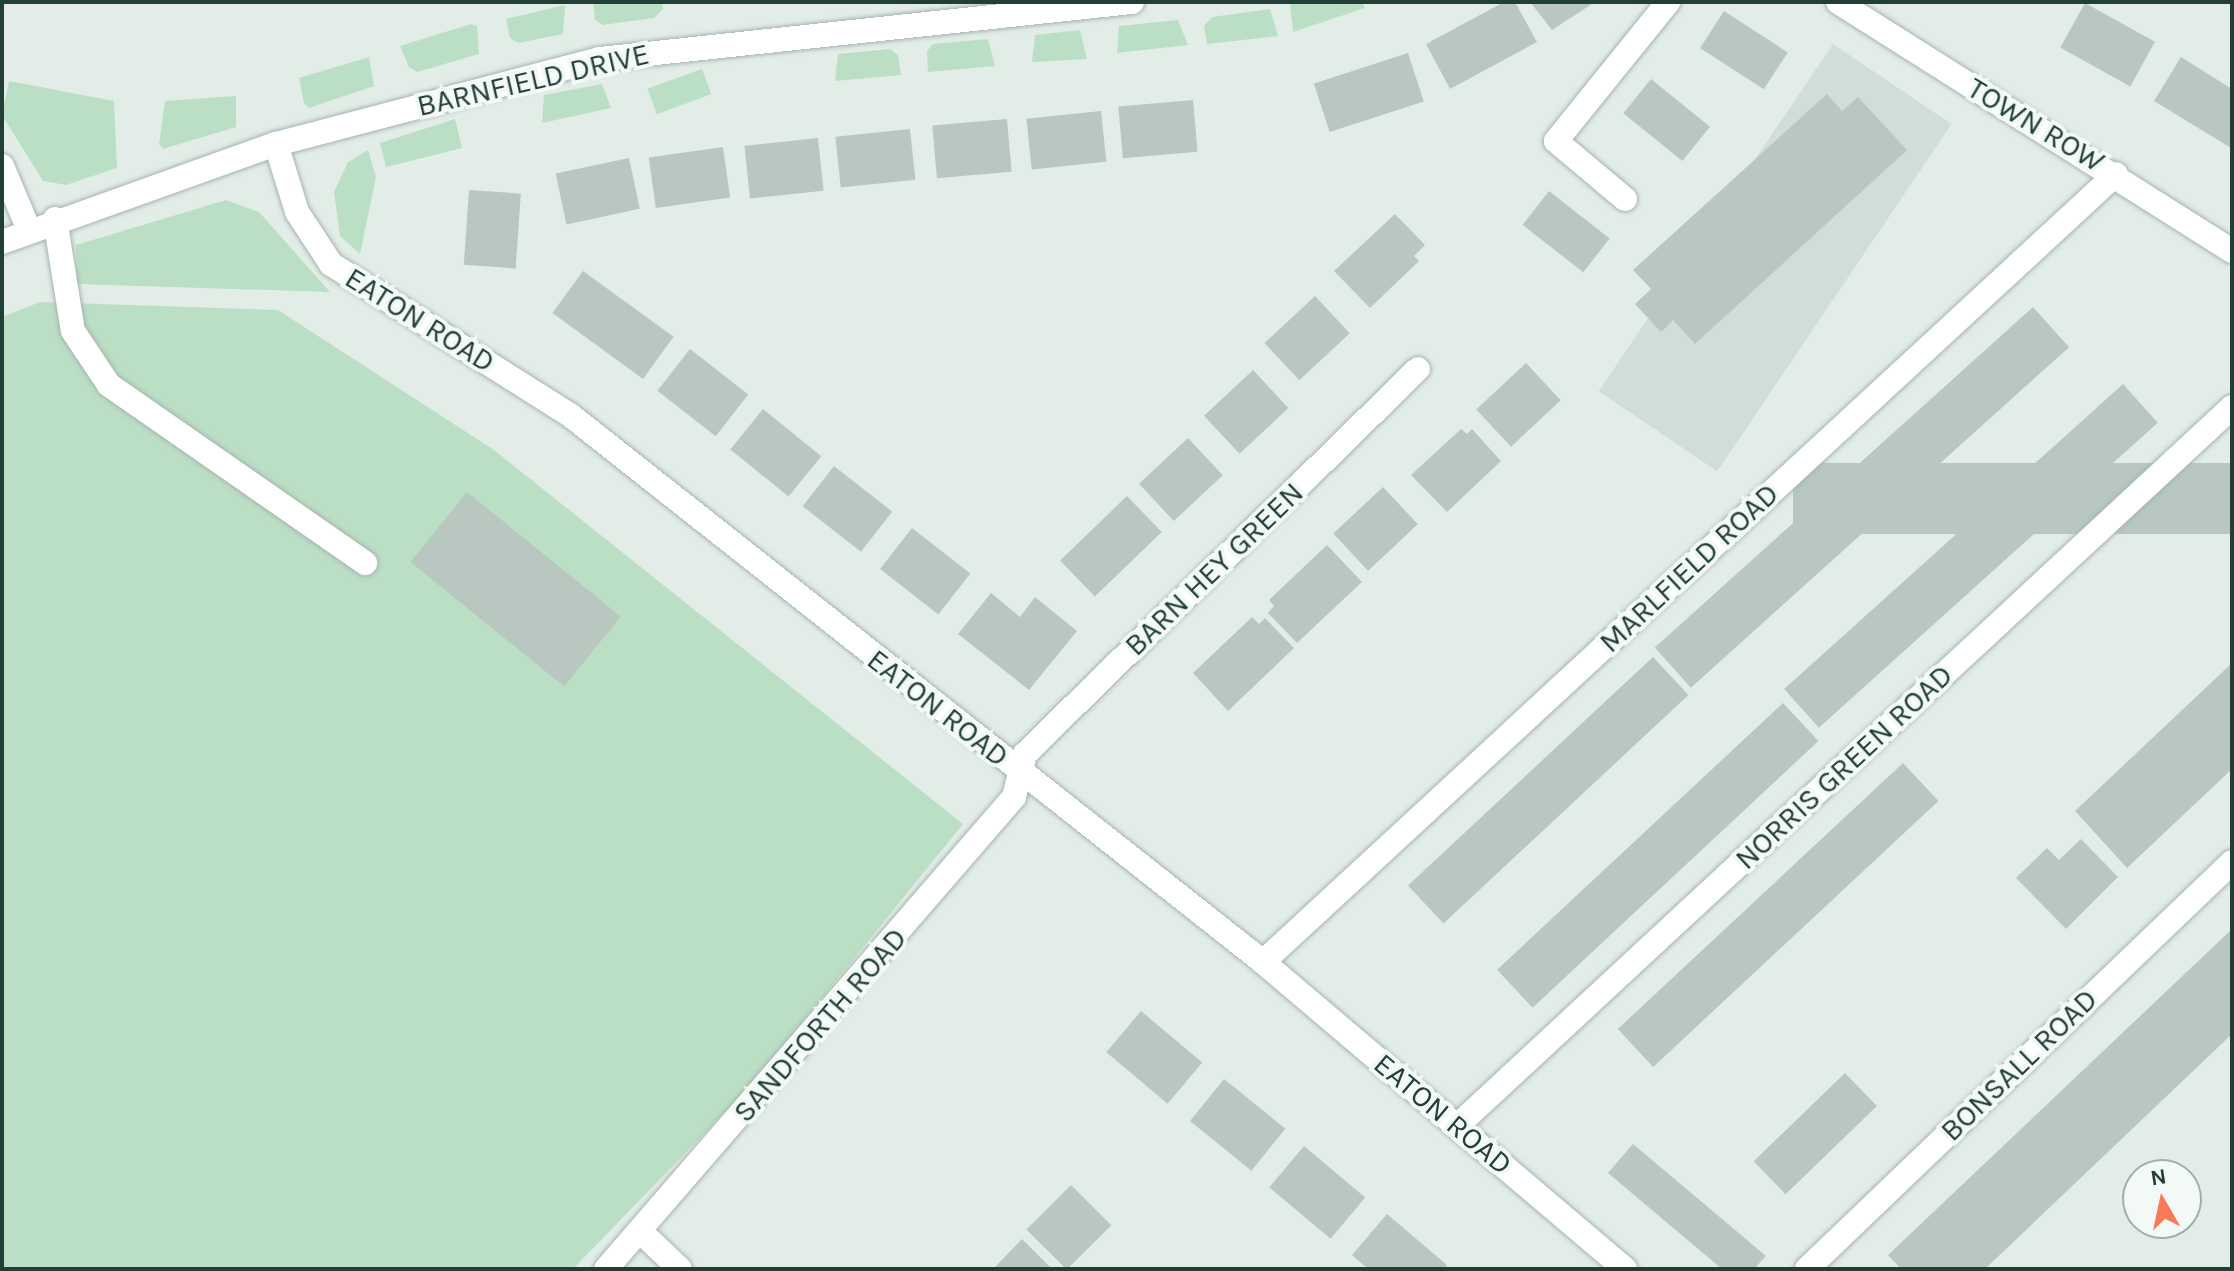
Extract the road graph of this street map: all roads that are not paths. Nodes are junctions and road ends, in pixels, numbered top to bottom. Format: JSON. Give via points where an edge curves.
{"nodes":[{"id":1,"x":1132,"y":2,"type":"edge"},
{"id":2,"x":1668,"y":2,"type":"edge"},
{"id":3,"x":1838,"y":2,"type":"edge"},
{"id":4,"x":276,"y":144,"type":"junction"},
{"id":5,"x":2,"y":166,"type":"edge"},
{"id":6,"x":2116,"y":174,"type":"junction"},
{"id":7,"x":1625,"y":199,"type":"dead end"},
{"id":8,"x":55,"y":219,"type":"junction"},
{"id":9,"x":29,"y":230,"type":"junction"},
{"id":10,"x":2,"y":242,"type":"edge"},
{"id":11,"x":2232,"y":251,"type":"edge"},
{"id":12,"x":1418,"y":369,"type":"dead end"},
{"id":13,"x":2232,"y":407,"type":"edge"},
{"id":14,"x":365,"y":563,"type":"dead end"},
{"id":15,"x":1018,"y":772,"type":"junction"},
{"id":16,"x":2232,"y":862,"type":"edge"},
{"id":17,"x":1263,"y":962,"type":"junction"},
{"id":18,"x":1457,"y":1126,"type":"junction"},
{"id":19,"x":642,"y":1233,"type":"junction"},
{"id":20,"x":606,"y":1269,"type":"edge"},
{"id":21,"x":680,"y":1269,"type":"edge"},
{"id":22,"x":1625,"y":1269,"type":"edge"},
{"id":23,"x":1807,"y":1269,"type":"edge"}],
"edges":[{"from":1,"to":4,"type":"street","name":"BARNFIELD DRIVE","via":[[600,59]]},
{"from":2,"to":7,"type":"street","via":[[1556,141]]},
{"from":3,"to":6,"type":"street","name":"TOWN ROW"},
{"from":4,"to":8,"type":"street","name":"BARNFIELD DRIVE"},
{"from":4,"to":15,"type":"street","name":"EATON ROAD","via":[[297,212],[331,264],[570,415]]},
{"from":5,"to":9,"type":"street"},
{"from":6,"to":11,"type":"street","name":"TOWN ROW"},
{"from":6,"to":17,"type":"street","name":"MARLFIELD ROAD"},
{"from":8,"to":9,"type":"street","name":"BARNFIELD DRIVE"},
{"from":8,"to":14,"type":"street","via":[[73,331],[109,385]]},
{"from":9,"to":10,"type":"street","name":"BARNFIELD DRIVE"},
{"from":12,"to":15,"type":"street","name":"BARN HEY GREEN","via":[[1025,754]]},
{"from":13,"to":18,"type":"street","name":"NORRIS GREEN ROAD"},
{"from":15,"to":17,"type":"street","name":"EATON ROAD"},
{"from":15,"to":19,"type":"street","name":"SANDFORTH ROAD","via":[[1014,797]]},
{"from":16,"to":23,"type":"street","name":"BONSALL ROAD"},
{"from":17,"to":18,"type":"street","name":"EATON ROAD"},
{"from":18,"to":22,"type":"street","name":"EATON ROAD"},
{"from":19,"to":20,"type":"street","name":"SANDFORTH ROAD"},
{"from":19,"to":21,"type":"street"}]}
